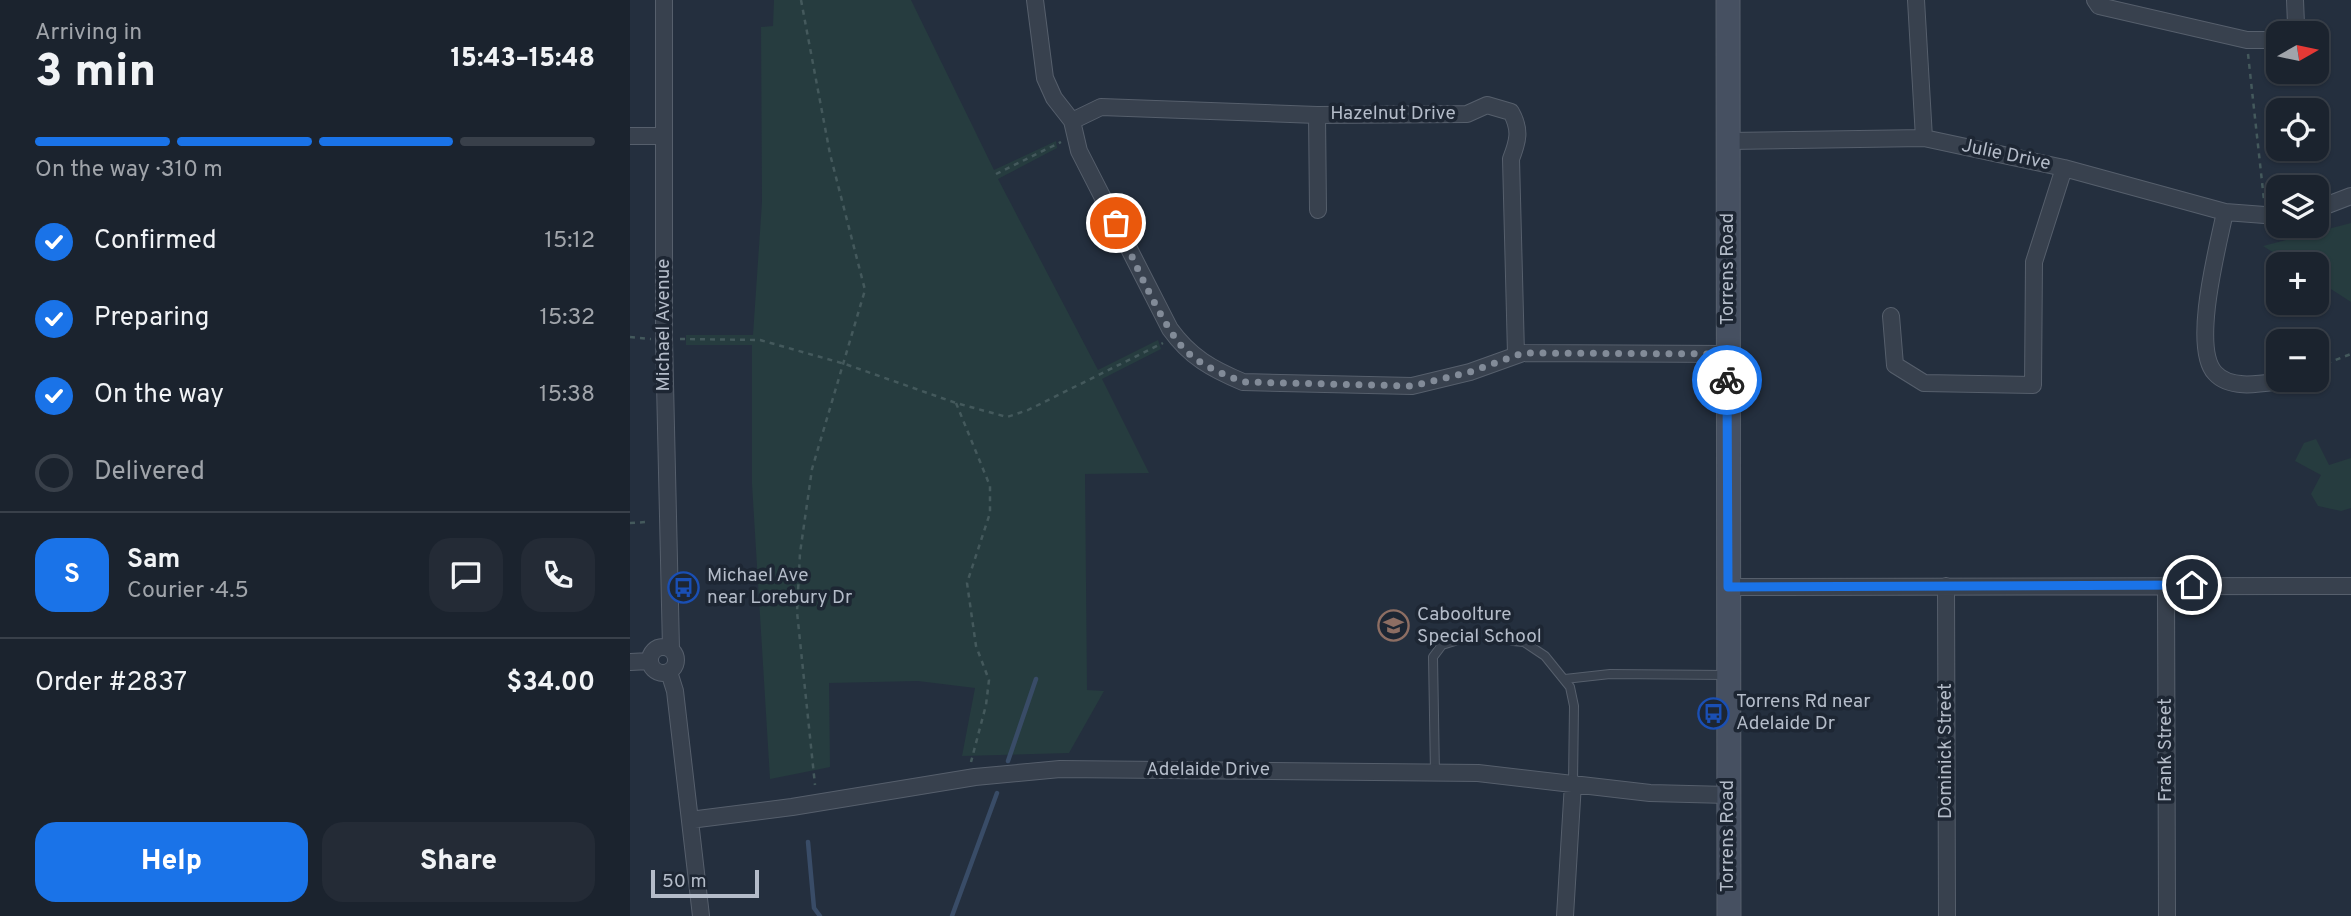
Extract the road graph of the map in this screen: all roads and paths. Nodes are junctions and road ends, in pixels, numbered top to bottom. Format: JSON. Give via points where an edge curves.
{"nodes":[{"id":1,"x":664,"y":0,"type":"edge"},
{"id":2,"x":801,"y":0,"type":"edge"},
{"id":3,"x":1035,"y":0,"type":"edge"},
{"id":4,"x":1728,"y":0,"type":"edge"},
{"id":5,"x":1916,"y":0,"type":"edge"},
{"id":6,"x":2095,"y":0,"type":"edge"},
{"id":7,"x":2295,"y":0,"type":"edge"},
{"id":8,"x":2297,"y":21,"type":"edge"},
{"id":9,"x":2247,"y":40,"type":"junction"},
{"id":10,"x":2266,"y":40,"type":"edge"},
{"id":11,"x":1317,"y":115,"type":"junction"},
{"id":12,"x":1072,"y":121,"type":"junction"},
{"id":13,"x":630,"y":136,"type":"edge"},
{"id":14,"x":664,"y":136,"type":"junction"},
{"id":15,"x":1924,"y":138,"type":"junction"},
{"id":16,"x":1729,"y":141,"type":"junction"},
{"id":17,"x":1061,"y":142,"type":"dead end"},
{"id":18,"x":2064,"y":167,"type":"junction"},
{"id":19,"x":996,"y":174,"type":"dead end"},
{"id":20,"x":2266,"y":175,"type":"edge"},
{"id":21,"x":2351,"y":196,"type":"edge"},
{"id":22,"x":2329,"y":204,"type":"edge"},
{"id":23,"x":1318,"y":210,"type":"dead end"},
{"id":24,"x":2225,"y":212,"type":"junction"},
{"id":25,"x":2266,"y":215,"type":"edge"},
{"id":26,"x":1891,"y":316,"type":"dead end"},
{"id":27,"x":630,"y":337,"type":"edge"},
{"id":28,"x":651,"y":339,"type":"dead end"},
{"id":29,"x":677,"y":339,"type":"dead end"},
{"id":30,"x":1164,"y":343,"type":"dead end"},
{"id":31,"x":1516,"y":354,"type":"junction"},
{"id":32,"x":1727,"y":354,"type":"junction"},
{"id":33,"x":2351,"y":354,"type":"edge"},
{"id":34,"x":2329,"y":362,"type":"edge"},
{"id":35,"x":845,"y":364,"type":"junction"},
{"id":36,"x":2266,"y":382,"type":"edge"},
{"id":37,"x":956,"y":403,"type":"junction"},
{"id":38,"x":647,"y":522,"type":"dead end"},
{"id":39,"x":630,"y":523,"type":"edge"},
{"id":40,"x":2166,"y":585,"type":"junction"},
{"id":41,"x":1946,"y":586,"type":"junction"},
{"id":42,"x":2351,"y":586,"type":"edge"},
{"id":43,"x":1728,"y":587,"type":"junction"},
{"id":44,"x":1513,"y":640,"type":"dead end"},
{"id":45,"x":1455,"y":641,"type":"dead end"},
{"id":46,"x":671,"y":649,"type":"junction"},
{"id":47,"x":630,"y":662,"type":"edge"},
{"id":48,"x":650,"y":662,"type":"junction"},
{"id":49,"x":669,"y":672,"type":"junction"},
{"id":50,"x":1728,"y":675,"type":"junction"},
{"id":51,"x":1565,"y":679,"type":"junction"},
{"id":52,"x":969,"y":769,"type":"dead end"},
{"id":53,"x":1435,"y":774,"type":"junction"},
{"id":54,"x":1573,"y":783,"type":"junction"},
{"id":55,"x":815,"y":785,"type":"dead end"},
{"id":56,"x":1728,"y":795,"type":"junction"},
{"id":57,"x":690,"y":820,"type":"junction"},
{"id":58,"x":701,"y":916,"type":"edge"},
{"id":59,"x":1565,"y":916,"type":"edge"},
{"id":60,"x":1729,"y":916,"type":"edge"},
{"id":61,"x":1947,"y":916,"type":"edge"},
{"id":62,"x":2166,"y":916,"type":"edge"}],
"edges":[{"from":1,"to":14,"type":"street","name":"Michael Avenue"},
{"from":2,"to":35,"type":"path","via":[[830,154],[865,290]]},
{"from":3,"to":12,"type":"street","via":[[1045,78]]},
{"from":4,"to":16,"type":"main road","name":"Torrens Road"},
{"from":5,"to":15,"type":"street"},
{"from":6,"to":9,"type":"street","via":[[2099,6]]},
{"from":7,"to":8,"type":"street"},
{"from":9,"to":10,"type":"street"},
{"from":9,"to":20,"type":"path"},
{"from":11,"to":12,"type":"street","name":"Hazelnut Drive","via":[[1101,107]]},
{"from":11,"to":23,"type":"street"},
{"from":11,"to":31,"type":"street","name":"Hazelnut Drive","via":[[1467,114],[1487,105],[1511,112],[1518,130],[1511,173]]},
{"from":12,"to":31,"type":"street","via":[[1079,151],[1170,329],[1185,350],[1218,372],[1243,382],[1412,386],[1470,372]]},
{"from":13,"to":14,"type":"street"},
{"from":14,"to":46,"type":"street","name":"Michael Avenue"},
{"from":15,"to":16,"type":"street","name":"Julie Drive"},
{"from":15,"to":18,"type":"street","name":"Julie Drive"},
{"from":16,"to":32,"type":"main road","name":"Torrens Road"},
{"from":17,"to":19,"type":"path"},
{"from":18,"to":24,"type":"street","name":"Julie Drive"},
{"from":18,"to":26,"type":"street","via":[[2034,262],[2033,385],[1924,383],[1895,365]]},
{"from":21,"to":22,"type":"street"},
{"from":24,"to":25,"type":"street","name":"Julie Drive"},
{"from":24,"to":36,"type":"street","via":[[2207,299],[2208,359],[2215,373],[2240,384]]},
{"from":27,"to":28,"type":"path"},
{"from":29,"to":35,"type":"path","via":[[760,340]]},
{"from":30,"to":37,"type":"path","via":[[1007,417]]},
{"from":31,"to":32,"type":"street"},
{"from":32,"to":43,"type":"main road","name":"Torrens Road"},
{"from":33,"to":34,"type":"path"},
{"from":35,"to":37,"type":"path"},
{"from":35,"to":55,"type":"path","via":[[812,469],[800,553],[797,612]]},
{"from":37,"to":52,"type":"path","via":[[990,486],[989,513],[967,583],[976,646],[989,680]]},
{"from":38,"to":39,"type":"path"},
{"from":40,"to":41,"type":"street"},
{"from":40,"to":42,"type":"street"},
{"from":40,"to":62,"type":"street","name":"Frank Street"},
{"from":41,"to":43,"type":"street"},
{"from":41,"to":61,"type":"street","name":"Dominick Street"},
{"from":43,"to":50,"type":"main road","name":"Torrens Road"},
{"from":44,"to":51,"type":"lane","via":[[1536,648]]},
{"from":45,"to":53,"type":"lane","via":[[1442,645],[1433,657]]},
{"from":46,"to":48,"type":"street","via":[[656,649]]},
{"from":46,"to":49,"type":"street","via":[[676,661]]},
{"from":47,"to":48,"type":"street"},
{"from":48,"to":49,"type":"street","via":[[658,672]]},
{"from":49,"to":57,"type":"street"},
{"from":50,"to":51,"type":"lane","via":[[1610,674]]},
{"from":50,"to":56,"type":"main road","name":"Torrens Road"},
{"from":51,"to":54,"type":"lane","via":[[1574,706]]},
{"from":53,"to":54,"type":"street","name":"Adelaide Drive","via":[[1478,773]]},
{"from":53,"to":57,"type":"street","name":"Adelaide Drive","via":[[1038,770]]},
{"from":54,"to":56,"type":"street","name":"Adelaide Drive","via":[[1650,793]]},
{"from":54,"to":59,"type":"street"},
{"from":56,"to":60,"type":"main road","name":"Torrens Road"},
{"from":57,"to":58,"type":"street"}]}
